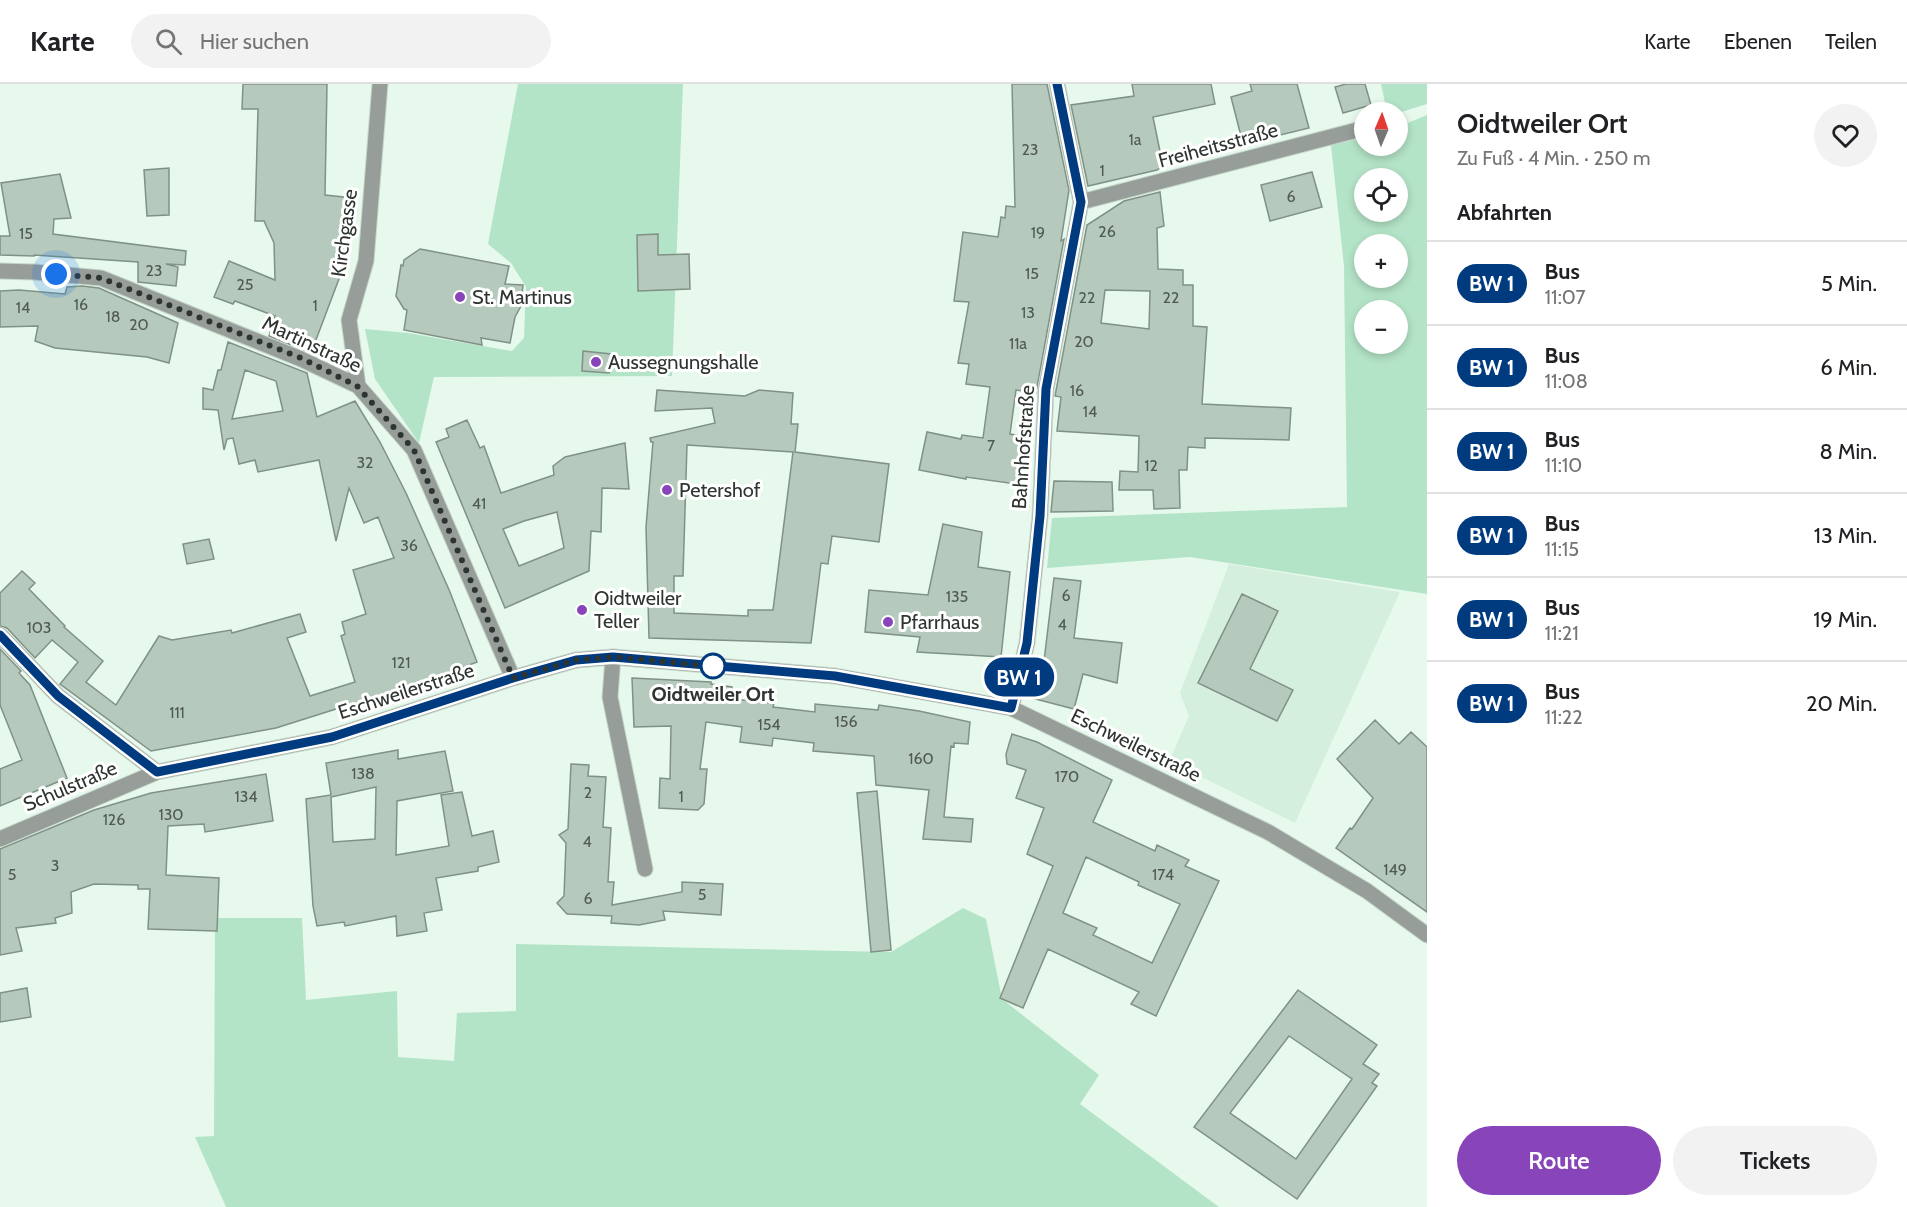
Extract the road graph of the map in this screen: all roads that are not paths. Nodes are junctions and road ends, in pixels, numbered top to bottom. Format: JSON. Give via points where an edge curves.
{"nodes":[{"id":1,"x":380,"y":84,"type":"edge"},
{"id":2,"x":1057,"y":84,"type":"edge"},
{"id":3,"x":1354,"y":131,"type":"edge"},
{"id":4,"x":1081,"y":202,"type":"junction"},
{"id":5,"x":0,"y":271,"type":"edge"},
{"id":6,"x":357,"y":386,"type":"junction"},
{"id":7,"x":0,"y":635,"type":"edge"},
{"id":8,"x":613,"y":657,"type":"junction"},
{"id":9,"x":513,"y":678,"type":"junction"},
{"id":10,"x":1011,"y":708,"type":"junction"},
{"id":11,"x":157,"y":772,"type":"junction"},
{"id":12,"x":0,"y":839,"type":"edge"},
{"id":13,"x":645,"y":869,"type":"dead end"},
{"id":14,"x":1427,"y":935,"type":"edge"}],
"edges":[{"from":1,"to":6,"type":"street","name":"Kirchgasse","via":[[366,261],[349,320]]},
{"from":2,"to":4,"type":"street","name":"Bahnhofstraße"},
{"from":3,"to":4,"type":"street","name":"Freiheitsstraße"},
{"from":4,"to":10,"type":"street","name":"Bahnhofstraße","via":[[1046,389],[1040,516],[1027,643]]},
{"from":5,"to":6,"type":"street","name":"Martinstraße","via":[[101,278],[301,358]]},
{"from":6,"to":9,"type":"street","name":"Martinstraße","via":[[414,450]]},
{"from":7,"to":11,"type":"street","via":[[58,696]]},
{"from":8,"to":9,"type":"street","name":"Eschweilerstraße","via":[[576,660]]},
{"from":8,"to":10,"type":"street","name":"Eschweilerstraße","via":[[835,676]]},
{"from":8,"to":13,"type":"street","via":[[610,697]]},
{"from":9,"to":11,"type":"street","name":"Eschweilerstraße","via":[[332,737]]},
{"from":10,"to":14,"type":"street","name":"Eschweilerstraße","via":[[1268,832],[1367,891]]},
{"from":11,"to":12,"type":"street","name":"Schulstraße"}]}
